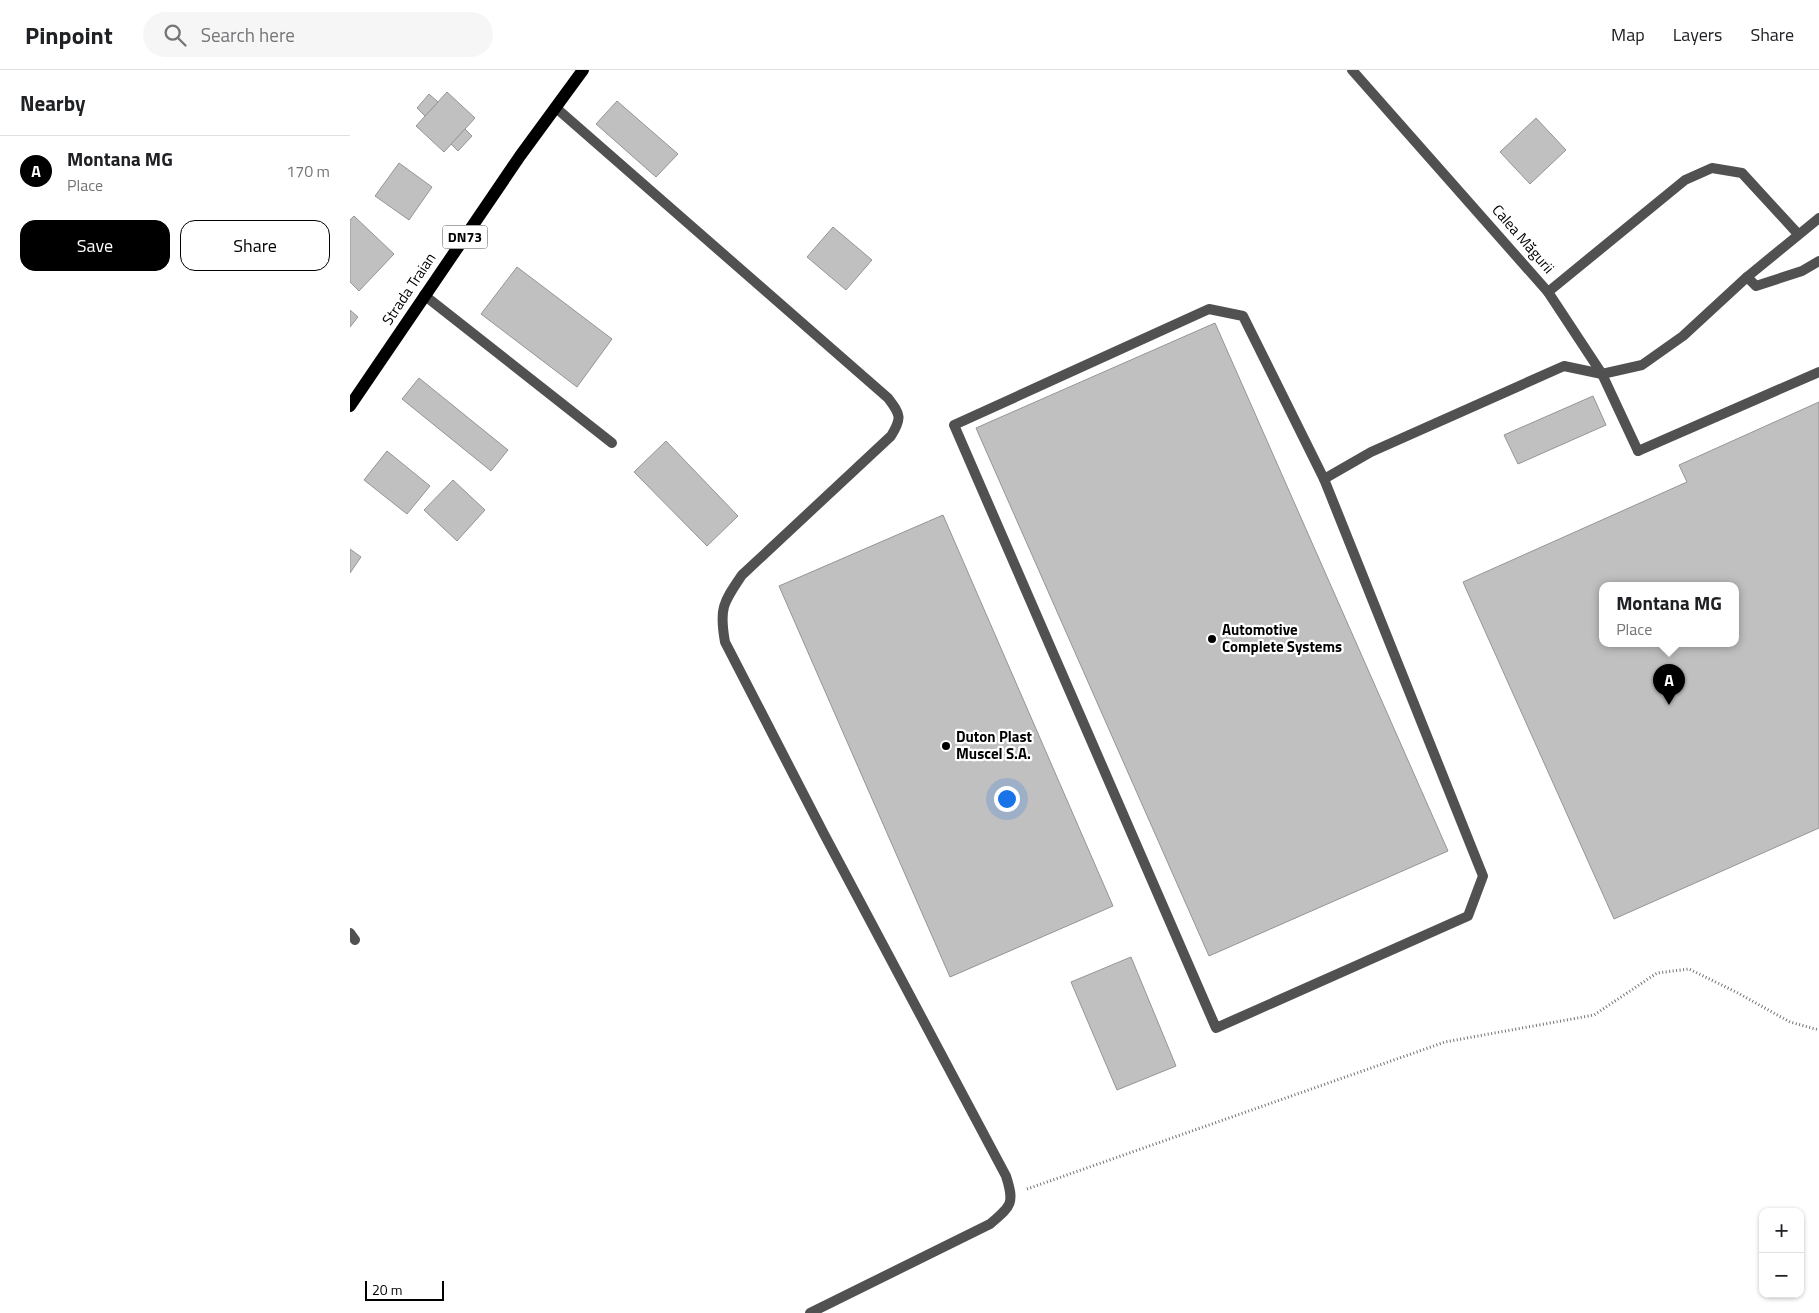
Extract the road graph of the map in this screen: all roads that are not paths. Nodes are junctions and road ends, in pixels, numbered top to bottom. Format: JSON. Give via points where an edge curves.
{"nodes":[{"id":1,"x":583,"y":70,"type":"edge"},
{"id":2,"x":1352,"y":70,"type":"edge"},
{"id":3,"x":555,"y":107,"type":"junction"},
{"id":4,"x":1819,"y":218,"type":"edge"},
{"id":5,"x":1798,"y":234,"type":"junction"},
{"id":6,"x":1819,"y":261,"type":"edge"},
{"id":7,"x":1747,"y":277,"type":"junction"},
{"id":8,"x":1548,"y":292,"type":"junction"},
{"id":9,"x":424,"y":295,"type":"junction"},
{"id":10,"x":1819,"y":372,"type":"edge"},
{"id":11,"x":1602,"y":374,"type":"junction"},
{"id":12,"x":350,"y":406,"type":"edge"},
{"id":13,"x":612,"y":443,"type":"dead end"},
{"id":14,"x":1324,"y":479,"type":"junction"},
{"id":15,"x":810,"y":1313,"type":"edge"}],
"edges":[{"from":1,"to":3,"type":"main road","name":"Strada Traian","number":"DN73"},
{"from":2,"to":8,"type":"street","name":"Calea Măgurii"},
{"from":3,"to":9,"type":"main road","name":"Strada Traian","number":"DN73"},
{"from":3,"to":15,"type":"street","via":[[888,398],[898,411],[899,422],[891,436],[742,575],[726,599],[721,619],[725,642],[1006,1176],[1012,1194],[1008,1208],[990,1224]]},
{"from":4,"to":5,"type":"street"},
{"from":5,"to":7,"type":"street"},
{"from":5,"to":8,"type":"street","via":[[1742,173],[1712,168],[1685,180]]},
{"from":6,"to":7,"type":"street","via":[[1802,271],[1756,286]]},
{"from":7,"to":11,"type":"street","via":[[1684,336],[1642,365]]},
{"from":8,"to":11,"type":"street","name":"Calea Măgurii"},
{"from":9,"to":12,"type":"main road","name":"Strada Traian","number":"DN73"},
{"from":9,"to":13,"type":"street"},
{"from":10,"to":11,"type":"street","name":"Calea Măgurii","via":[[1638,451]]},
{"from":11,"to":14,"type":"street","via":[[1564,366],[1371,452]]},
{"from":14,"to":14,"type":"street","via":[[1483,876],[1468,916],[1216,1028],[954,425],[1209,309],[1243,316]]}]}
